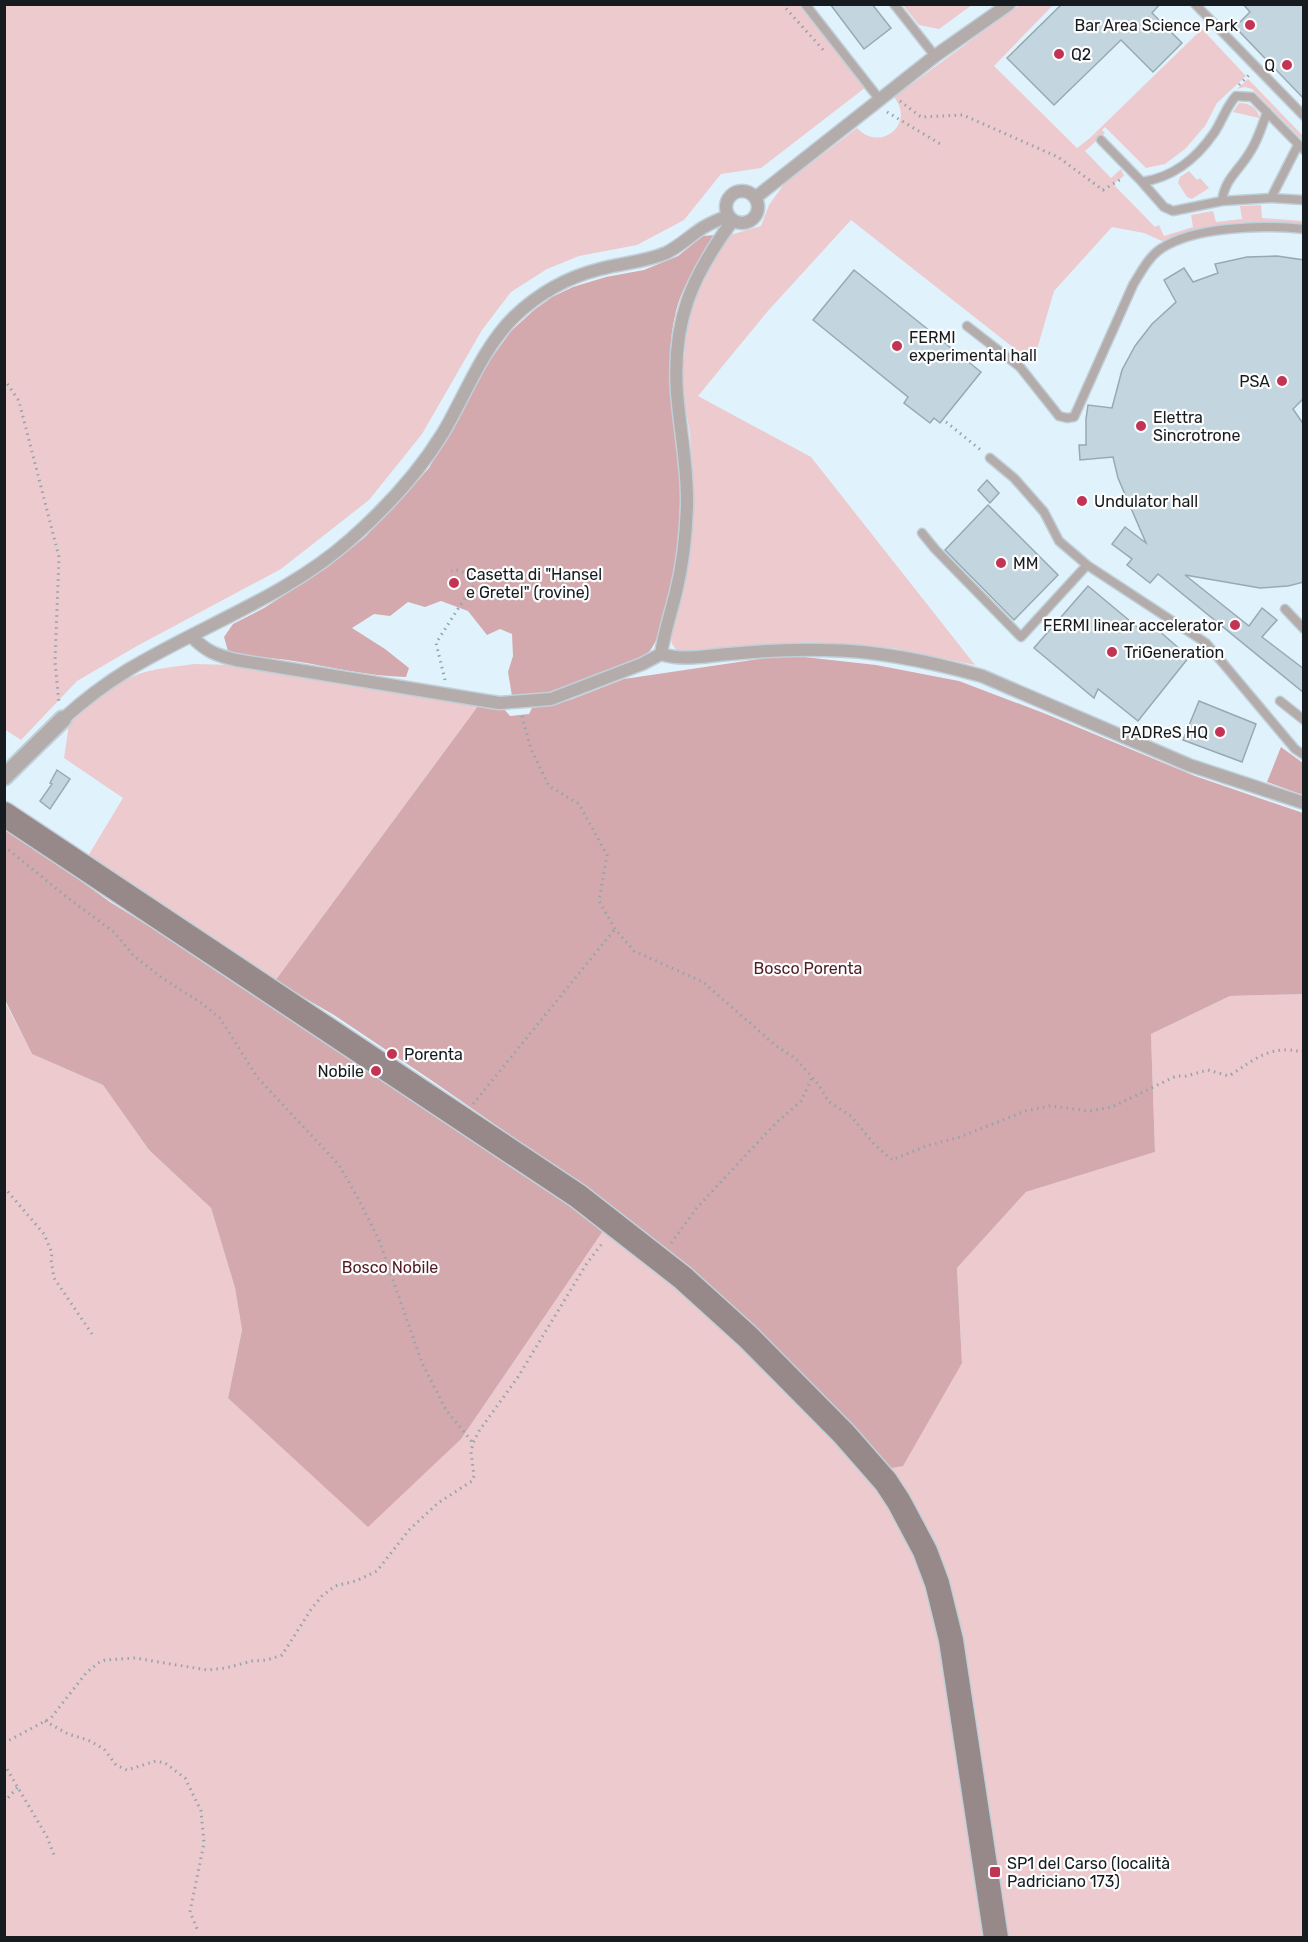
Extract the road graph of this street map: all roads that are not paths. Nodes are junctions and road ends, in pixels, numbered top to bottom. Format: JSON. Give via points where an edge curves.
{"nodes":[{"id":1,"x":805,"y":4,"type":"edge"},
{"id":2,"x":894,"y":4,"type":"edge"},
{"id":3,"x":1009,"y":4,"type":"edge"},
{"id":4,"x":1195,"y":4,"type":"edge"},
{"id":5,"x":935,"y":56,"type":"junction"},
{"id":6,"x":881,"y":99,"type":"junction"},
{"id":7,"x":1267,"y":112,"type":"junction"},
{"id":8,"x":1304,"y":116,"type":"edge"},
{"id":9,"x":1101,"y":140,"type":"dead end"},
{"id":10,"x":1301,"y":147,"type":"edge"},
{"id":11,"x":1143,"y":182,"type":"junction"},
{"id":12,"x":755,"y":198,"type":"junction"},
{"id":13,"x":1271,"y":198,"type":"junction"},
{"id":14,"x":1222,"y":201,"type":"junction"},
{"id":15,"x":1304,"y":201,"type":"edge"},
{"id":16,"x":731,"y":218,"type":"junction"},
{"id":17,"x":1304,"y":229,"type":"edge"},
{"id":18,"x":967,"y":326,"type":"dead end"},
{"id":19,"x":990,"y":458,"type":"road end"},
{"id":20,"x":922,"y":533,"type":"dead end"},
{"id":21,"x":1087,"y":565,"type":"junction"},
{"id":22,"x":1285,"y":609,"type":"dead end"},
{"id":23,"x":1303,"y":628,"type":"edge"},
{"id":24,"x":191,"y":636,"type":"junction"},
{"id":25,"x":661,"y":654,"type":"junction"},
{"id":26,"x":1280,"y":701,"type":"dead end"},
{"id":27,"x":63,"y":719,"type":"joint"},
{"id":28,"x":1304,"y":720,"type":"edge"},
{"id":29,"x":1304,"y":755,"type":"edge"},
{"id":30,"x":4,"y":777,"type":"edge"},
{"id":31,"x":1304,"y":803,"type":"edge"},
{"id":32,"x":4,"y":814,"type":"edge"},
{"id":33,"x":996,"y":1938,"type":"edge"}],
"edges":[{"from":1,"to":6,"type":"lane"},
{"from":2,"to":5,"type":"lane"},
{"from":3,"to":5,"type":"street"},
{"from":4,"to":8,"type":"lane"},
{"from":5,"to":6,"type":"street"},
{"from":6,"to":12,"type":"street"},
{"from":7,"to":10,"type":"lane"},
{"from":7,"to":11,"type":"lane","via":[[1252,97],[1236,96],[1197,153],[1172,175]]},
{"from":7,"to":14,"type":"lane","via":[[1249,154],[1223,188]]},
{"from":9,"to":11,"type":"lane"},
{"from":10,"to":13,"type":"lane"},
{"from":11,"to":14,"type":"lane","via":[[1164,207],[1173,211]]},
{"from":12,"to":16,"type":"street","via":[[755,216],[745,222]]},
{"from":12,"to":16,"type":"street","via":[[745,191],[733,194],[726,204]]},
{"from":13,"to":14,"type":"lane"},
{"from":13,"to":15,"type":"lane"},
{"from":16,"to":24,"type":"street","via":[[703,227],[666,253],[571,278],[528,304],[492,344],[441,435],[411,476],[359,531],[297,579]]},
{"from":16,"to":25,"type":"street","via":[[694,282],[678,338],[676,367],[685,455],[685,536]]},
{"from":17,"to":18,"type":"lane","via":[[1253,226],[1195,235],[1161,248],[1133,285],[1074,417],[1059,416],[1020,368]]},
{"from":19,"to":21,"type":"lane","via":[[1044,512],[1059,541]]},
{"from":20,"to":21,"type":"lane","via":[[1021,637]]},
{"from":21,"to":29,"type":"lane","via":[[1206,644]]},
{"from":22,"to":23,"type":"lane"},
{"from":24,"to":25,"type":"street","via":[[205,650],[236,660],[499,703],[551,699]]},
{"from":24,"to":27,"type":"street","via":[[128,670]]},
{"from":25,"to":31,"type":"street","via":[[688,658],[826,650],[876,654],[951,668],[982,676],[1189,765]]},
{"from":26,"to":28,"type":"lane"},
{"from":27,"to":30,"type":"street"},
{"from":32,"to":33,"type":"main road","via":[[616,1224],[748,1337],[844,1434],[886,1482],[932,1566],[951,1640]]}]}
